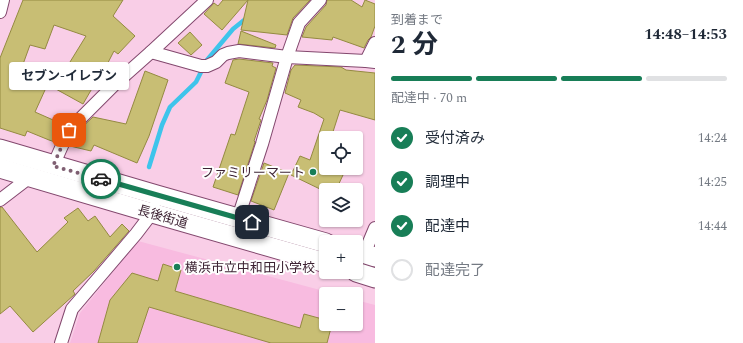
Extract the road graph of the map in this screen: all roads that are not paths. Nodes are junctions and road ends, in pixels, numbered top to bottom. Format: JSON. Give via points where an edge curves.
{"nodes":[{"id":1,"x":3,"y":0,"type":"edge"},
{"id":2,"x":206,"y":0,"type":"edge"},
{"id":3,"x":320,"y":0,"type":"edge"},
{"id":4,"x":0,"y":12,"type":"edge"},
{"id":5,"x":375,"y":43,"type":"edge"},
{"id":6,"x":152,"y":52,"type":"junction"},
{"id":7,"x":287,"y":57,"type":"junction"},
{"id":8,"x":370,"y":62,"type":"edge"},
{"id":9,"x":0,"y":149,"type":"edge"},
{"id":10,"x":53,"y":166,"type":"junction"},
{"id":11,"x":0,"y":168,"type":"edge"},
{"id":12,"x":30,"y":177,"type":"junction"},
{"id":13,"x":0,"y":200,"type":"edge"},
{"id":14,"x":154,"y":204,"type":"junction"},
{"id":15,"x":238,"y":218,"type":"junction"},
{"id":16,"x":375,"y":228,"type":"edge"},
{"id":17,"x":319,"y":241,"type":"edge"},
{"id":18,"x":365,"y":254,"type":"edge"},
{"id":19,"x":319,"y":261,"type":"edge"},
{"id":20,"x":363,"y":274,"type":"edge"},
{"id":21,"x":375,"y":278,"type":"edge"},
{"id":22,"x":61,"y":343,"type":"edge"}],
"edges":[{"from":1,"to":4,"type":"street"},
{"from":2,"to":6,"type":"street"},
{"from":3,"to":7,"type":"street","via":[[299,22]]},
{"from":5,"to":8,"type":"street"},
{"from":6,"to":7,"type":"street","via":[[204,66],[216,62],[223,55],[239,51]]},
{"from":6,"to":10,"type":"street","via":[[115,84],[69,130]]},
{"from":7,"to":8,"type":"street"},
{"from":7,"to":15,"type":"street"},
{"from":9,"to":10,"type":"main road","name":"長後街道"},
{"from":10,"to":14,"type":"main road","name":"長後街道"},
{"from":11,"to":12,"type":"main road","name":"長後街道"},
{"from":12,"to":13,"type":"street"},
{"from":12,"to":14,"type":"main road","name":"長後街道"},
{"from":14,"to":15,"type":"main road","name":"長後街道"},
{"from":14,"to":19,"type":"main road","name":"長後街道"},
{"from":14,"to":22,"type":"street","via":[[136,234],[72,309]]},
{"from":15,"to":17,"type":"main road","name":"長後街道"},
{"from":16,"to":18,"type":"street"},
{"from":20,"to":21,"type":"main road"}]}
